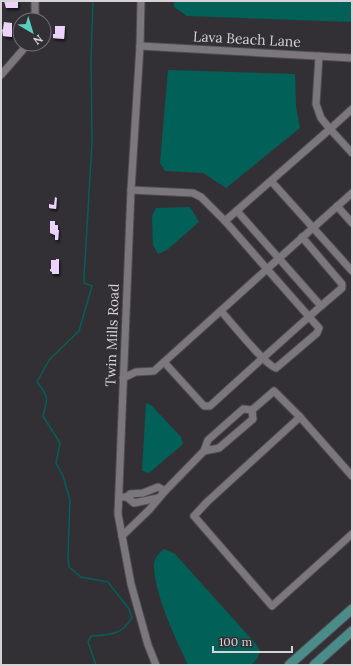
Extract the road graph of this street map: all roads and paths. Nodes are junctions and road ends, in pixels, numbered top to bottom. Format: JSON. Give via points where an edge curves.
{"nodes":[{"id":1,"x":35,"y":1,"type":"edge"},
{"id":2,"x":141,"y":1,"type":"edge"},
{"id":3,"x":35,"y":12,"type":"edge"},
{"id":4,"x":140,"y":46,"type":"junction"},
{"id":5,"x":21,"y":52,"type":"edge"},
{"id":6,"x":319,"y":56,"type":"junction"},
{"id":7,"x":352,"y":58,"type":"edge"},
{"id":8,"x":1,"y":75,"type":"edge"},
{"id":9,"x":352,"y":109,"type":"edge"},
{"id":10,"x":330,"y":129,"type":"junction"},
{"id":11,"x":352,"y":153,"type":"edge"},
{"id":12,"x":271,"y":180,"type":"junction"},
{"id":13,"x":131,"y":190,"type":"junction"},
{"id":14,"x":351,"y":196,"type":"edge"},
{"id":15,"x":337,"y":206,"type":"junction"},
{"id":16,"x":237,"y":211,"type":"junction"},
{"id":17,"x":225,"y":221,"type":"junction"},
{"id":18,"x":352,"y":223,"type":"edge"},
{"id":19,"x":312,"y":228,"type":"junction"},
{"id":20,"x":302,"y":238,"type":"junction"},
{"id":21,"x":279,"y":258,"type":"junction"},
{"id":22,"x":267,"y":268,"type":"junction"},
{"id":23,"x":352,"y":271,"type":"edge"},
{"id":24,"x":321,"y":306,"type":"junction"},
{"id":25,"x":221,"y":311,"type":"junction"},
{"id":26,"x":310,"y":316,"type":"junction"},
{"id":27,"x":263,"y":358,"type":"junction"},
{"id":28,"x":164,"y":362,"type":"junction"},
{"id":29,"x":123,"y":378,"type":"junction"},
{"id":30,"x":252,"y":410,"type":"junction"},
{"id":31,"x":300,"y":417,"type":"junction"},
{"id":32,"x":204,"y":451,"type":"junction"},
{"id":33,"x":352,"y":476,"type":"edge"},
{"id":34,"x":165,"y":491,"type":"junction"},
{"id":35,"x":119,"y":497,"type":"junction"},
{"id":36,"x":127,"y":497,"type":"junction"},
{"id":37,"x":158,"y":498,"type":"junction"},
{"id":38,"x":352,"y":534,"type":"edge"},
{"id":39,"x":122,"y":536,"type":"junction"},
{"id":40,"x":352,"y":609,"type":"edge"},
{"id":41,"x":352,"y":631,"type":"edge"},
{"id":42,"x":156,"y":665,"type":"edge"},
{"id":43,"x":289,"y":665,"type":"edge"},
{"id":44,"x":314,"y":665,"type":"edge"}],
"edges":[{"from":1,"to":3,"type":"street"},
{"from":2,"to":4,"type":"street","name":"Twin Mills Road"},
{"from":4,"to":6,"type":"street","name":"Lava Beach Lane"},
{"from":4,"to":13,"type":"street","name":"Twin Mills Road"},
{"from":5,"to":8,"type":"street"},
{"from":6,"to":7,"type":"street","name":"Lava Beach Lane"},
{"from":6,"to":10,"type":"street","via":[[316,104],[321,118]]},
{"from":9,"to":10,"type":"street"},
{"from":10,"to":11,"type":"street"},
{"from":10,"to":12,"type":"street"},
{"from":12,"to":16,"type":"street"},
{"from":12,"to":19,"type":"street"},
{"from":13,"to":17,"type":"street","via":[[193,193],[201,197]]},
{"from":13,"to":29,"type":"street","name":"Twin Mills Road"},
{"from":14,"to":15,"type":"street"},
{"from":15,"to":18,"type":"street"},
{"from":15,"to":19,"type":"street"},
{"from":16,"to":17,"type":"street"},
{"from":16,"to":21,"type":"street"},
{"from":17,"to":22,"type":"street"},
{"from":19,"to":20,"type":"street"},
{"from":19,"to":23,"type":"street"},
{"from":20,"to":21,"type":"street"},
{"from":20,"to":24,"type":"street","via":[[342,284],[342,288]]},
{"from":21,"to":22,"type":"street"},
{"from":21,"to":24,"type":"street"},
{"from":22,"to":25,"type":"street"},
{"from":22,"to":26,"type":"street"},
{"from":24,"to":26,"type":"street"},
{"from":25,"to":27,"type":"street"},
{"from":25,"to":28,"type":"street"},
{"from":26,"to":27,"type":"street"},
{"from":26,"to":27,"type":"street","via":[[319,328],[316,333],[276,368],[271,367]]},
{"from":27,"to":28,"type":"street","via":[[210,406],[204,406]]},
{"from":28,"to":29,"type":"street","via":[[154,371],[136,372]]},
{"from":29,"to":35,"type":"street","name":"Twin Mills Road"},
{"from":30,"to":31,"type":"street","via":[[274,391]]},
{"from":30,"to":32,"type":"street","via":[[243,409],[208,440]]},
{"from":30,"to":32,"type":"street","via":[[253,419],[219,448]]},
{"from":31,"to":33,"type":"street"},
{"from":31,"to":38,"type":"street","via":[[194,516],[272,606]]},
{"from":32,"to":34,"type":"street"},
{"from":34,"to":36,"type":"street","via":[[158,487]]},
{"from":34,"to":37,"type":"street"},
{"from":35,"to":36,"type":"street"},
{"from":35,"to":39,"type":"street","name":"Twin Mills Road","via":[[118,514]]},
{"from":36,"to":37,"type":"street","via":[[134,503]]},
{"from":37,"to":39,"type":"street"},
{"from":39,"to":42,"type":"street","name":"Twin Mills Road","via":[[130,584]]},
{"from":40,"to":43,"type":"main road"},
{"from":41,"to":44,"type":"main road"}]}
